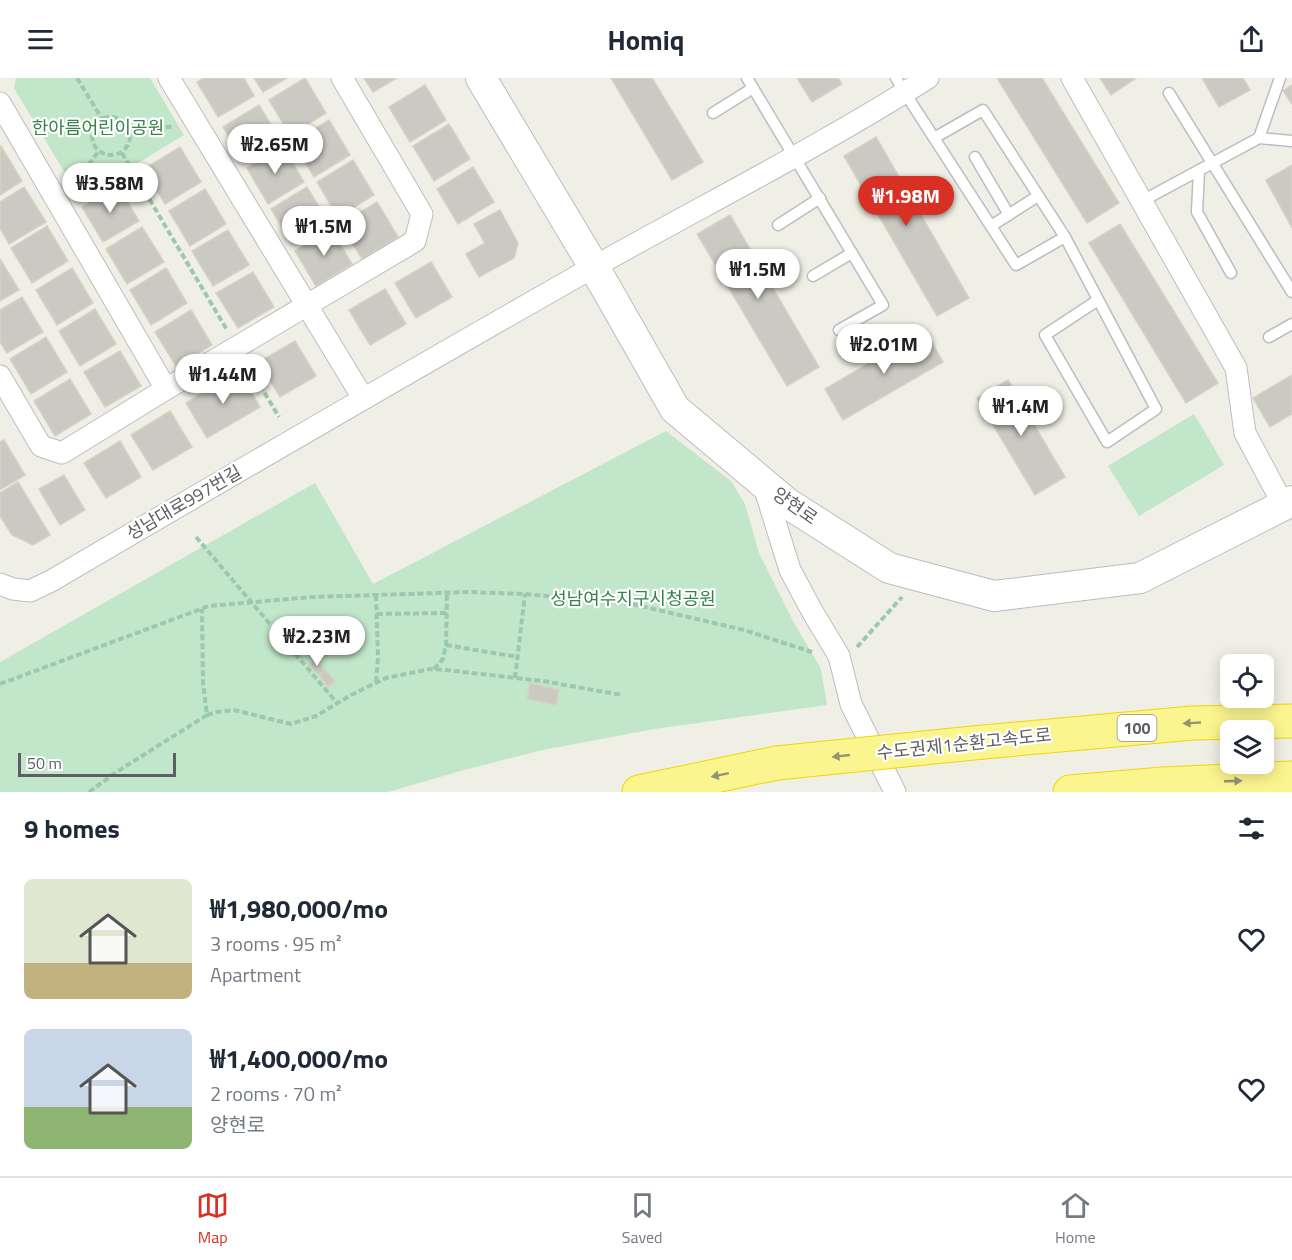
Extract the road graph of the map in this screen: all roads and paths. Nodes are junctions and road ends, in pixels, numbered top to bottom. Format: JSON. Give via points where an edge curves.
{"nodes":[{"id":1,"x":77,"y":78,"type":"edge"},
{"id":2,"x":169,"y":78,"type":"edge"},
{"id":3,"x":342,"y":78,"type":"edge"},
{"id":4,"x":481,"y":78,"type":"edge"},
{"id":5,"x":928,"y":78,"type":"edge"},
{"id":6,"x":1072,"y":78,"type":"edge"},
{"id":7,"x":1280,"y":78,"type":"edge"},
{"id":8,"x":750,"y":83,"type":"edge"},
{"id":9,"x":900,"y":85,"type":"edge"},
{"id":10,"x":1169,"y":93,"type":"dead end"},
{"id":11,"x":0,"y":103,"type":"edge"},
{"id":12,"x":713,"y":113,"type":"dead end"},
{"id":13,"x":102,"y":119,"type":"junction"},
{"id":14,"x":196,"y":123,"type":"junction"},
{"id":15,"x":130,"y":133,"type":"junction"},
{"id":16,"x":934,"y":138,"type":"junction"},
{"id":17,"x":1259,"y":138,"type":"junction"},
{"id":18,"x":1292,"y":141,"type":"edge"},
{"id":19,"x":99,"y":151,"type":"junction"},
{"id":20,"x":122,"y":153,"type":"junction"},
{"id":21,"x":795,"y":157,"type":"junction"},
{"id":22,"x":975,"y":157,"type":"dead end"},
{"id":23,"x":1212,"y":164,"type":"junction"},
{"id":24,"x":1199,"y":170,"type":"junction"},
{"id":25,"x":1038,"y":196,"type":"junction"},
{"id":26,"x":820,"y":198,"type":"junction"},
{"id":27,"x":1142,"y":201,"type":"junction"},
{"id":28,"x":59,"y":204,"type":"junction"},
{"id":29,"x":1009,"y":215,"type":"junction"},
{"id":30,"x":778,"y":225,"type":"dead end"},
{"id":31,"x":991,"y":226,"type":"junction"},
{"id":32,"x":1065,"y":237,"type":"junction"},
{"id":33,"x":852,"y":253,"type":"junction"},
{"id":34,"x":594,"y":267,"type":"junction"},
{"id":35,"x":1231,"y":273,"type":"dead end"},
{"id":36,"x":813,"y":276,"type":"dead end"},
{"id":37,"x":1292,"y":292,"type":"edge"},
{"id":38,"x":1098,"y":300,"type":"junction"},
{"id":39,"x":307,"y":306,"type":"junction"},
{"id":40,"x":1292,"y":324,"type":"edge"},
{"id":41,"x":839,"y":330,"type":"dead end"},
{"id":42,"x":1269,"y":337,"type":"dead end"},
{"id":43,"x":237,"y":346,"type":"junction"},
{"id":44,"x":0,"y":376,"type":"edge"},
{"id":45,"x":166,"y":389,"type":"junction"},
{"id":46,"x":363,"y":398,"type":"junction"},
{"id":47,"x":279,"y":417,"type":"dead end"},
{"id":48,"x":763,"y":482,"type":"junction"},
{"id":49,"x":1288,"y":503,"type":"edge"},
{"id":50,"x":196,"y":537,"type":"dead end"},
{"id":51,"x":0,"y":584,"type":"edge"},
{"id":52,"x":447,"y":592,"type":"junction"},
{"id":53,"x":906,"y":592,"type":"dead end"},
{"id":54,"x":525,"y":594,"type":"junction"},
{"id":55,"x":376,"y":595,"type":"junction"},
{"id":56,"x":252,"y":603,"type":"junction"},
{"id":57,"x":202,"y":609,"type":"junction"},
{"id":58,"x":447,"y":613,"type":"junction"},
{"id":59,"x":377,"y":614,"type":"junction"},
{"id":60,"x":446,"y":645,"type":"junction"},
{"id":61,"x":518,"y":657,"type":"junction"},
{"id":62,"x":841,"y":665,"type":"junction"},
{"id":63,"x":434,"y":669,"type":"junction"},
{"id":64,"x":515,"y":678,"type":"junction"},
{"id":65,"x":376,"y":682,"type":"junction"},
{"id":66,"x":0,"y":684,"type":"edge"},
{"id":67,"x":622,"y":695,"type":"dead end"},
{"id":68,"x":337,"y":703,"type":"junction"},
{"id":69,"x":207,"y":715,"type":"junction"},
{"id":70,"x":1292,"y":721,"type":"edge"},
{"id":71,"x":1292,"y":778,"type":"edge"},
{"id":72,"x":90,"y":792,"type":"edge"},
{"id":73,"x":639,"y":792,"type":"edge"},
{"id":74,"x":895,"y":792,"type":"edge"},
{"id":75,"x":1070,"y":792,"type":"edge"}],
"edges":[{"from":1,"to":13,"type":"path"},
{"from":2,"to":14,"type":"street"},
{"from":3,"to":39,"type":"street","via":[[422,214],[415,241]]},
{"from":4,"to":34,"type":"main road","name":"양현로"},
{"from":5,"to":9,"type":"street","name":"성남대로997번길"},
{"from":6,"to":27,"type":"street"},
{"from":7,"to":17,"type":"lane"},
{"from":8,"to":12,"type":"lane"},
{"from":8,"to":21,"type":"lane"},
{"from":9,"to":16,"type":"lane"},
{"from":9,"to":21,"type":"street","name":"성남대로997번길"},
{"from":10,"to":23,"type":"lane"},
{"from":11,"to":28,"type":"street"},
{"from":13,"to":15,"type":"path","via":[[119,119]]},
{"from":13,"to":19,"type":"path","via":[[92,134]]},
{"from":14,"to":15,"type":"path"},
{"from":14,"to":39,"type":"street"},
{"from":15,"to":20,"type":"path"},
{"from":16,"to":25,"type":"lane","via":[[983,110]]},
{"from":16,"to":31,"type":"lane"},
{"from":17,"to":18,"type":"lane"},
{"from":17,"to":23,"type":"lane"},
{"from":19,"to":20,"type":"path","via":[[111,156]]},
{"from":19,"to":28,"type":"path"},
{"from":20,"to":43,"type":"path"},
{"from":21,"to":26,"type":"lane"},
{"from":21,"to":34,"type":"street","name":"성남대로997번길"},
{"from":22,"to":29,"type":"lane"},
{"from":23,"to":24,"type":"lane"},
{"from":23,"to":37,"type":"lane"},
{"from":24,"to":27,"type":"lane"},
{"from":24,"to":35,"type":"lane","via":[[1197,212]]},
{"from":25,"to":29,"type":"lane"},
{"from":25,"to":32,"type":"lane"},
{"from":26,"to":30,"type":"lane"},
{"from":26,"to":33,"type":"lane"},
{"from":27,"to":49,"type":"street","via":[[1236,368],[1245,433]]},
{"from":28,"to":45,"type":"street"},
{"from":29,"to":31,"type":"lane"},
{"from":31,"to":32,"type":"lane","via":[[1016,266]]},
{"from":32,"to":38,"type":"lane"},
{"from":33,"to":36,"type":"lane"},
{"from":33,"to":41,"type":"lane","via":[[883,305]]},
{"from":34,"to":46,"type":"street","name":"성남대로997번길"},
{"from":34,"to":48,"type":"main road","name":"양현로","via":[[675,409]]},
{"from":38,"to":38,"type":"lane","via":[[1156,410],[1107,442],[1045,335]]},
{"from":39,"to":43,"type":"street"},
{"from":39,"to":46,"type":"street"},
{"from":40,"to":42,"type":"lane"},
{"from":43,"to":45,"type":"street"},
{"from":43,"to":47,"type":"path"},
{"from":44,"to":45,"type":"street","via":[[41,446],[62,453]]},
{"from":46,"to":51,"type":"street","name":"성남대로997번길","via":[[51,582],[30,591]]},
{"from":48,"to":49,"type":"main road","name":"양현로","via":[[787,503],[889,568],[994,596],[1140,578]]},
{"from":48,"to":62,"type":"street","via":[[790,570]]},
{"from":50,"to":56,"type":"path"},
{"from":52,"to":54,"type":"path"},
{"from":52,"to":55,"type":"path"},
{"from":52,"to":58,"type":"path"},
{"from":53,"to":62,"type":"path"},
{"from":54,"to":61,"type":"path"},
{"from":54,"to":62,"type":"path","via":[[642,606],[744,630]]},
{"from":55,"to":56,"type":"path"},
{"from":55,"to":59,"type":"path"},
{"from":56,"to":57,"type":"path"},
{"from":56,"to":68,"type":"path"},
{"from":57,"to":66,"type":"path"},
{"from":57,"to":69,"type":"path"},
{"from":58,"to":59,"type":"path"},
{"from":58,"to":60,"type":"path"},
{"from":59,"to":65,"type":"path"},
{"from":60,"to":61,"type":"path"},
{"from":60,"to":63,"type":"path","via":[[443,659]]},
{"from":61,"to":64,"type":"path"},
{"from":62,"to":74,"type":"street","via":[[851,704]]},
{"from":63,"to":64,"type":"path"},
{"from":63,"to":65,"type":"path"},
{"from":64,"to":67,"type":"path"},
{"from":65,"to":68,"type":"path"},
{"from":68,"to":69,"type":"path","via":[[328,711],[291,724],[234,710]]},
{"from":69,"to":72,"type":"path"},
{"from":70,"to":73,"type":"highway","name":"수도권제1순환고속도로","number":"100","one_way":true,"bridge":true,"via":[[1192,723],[777,763]]},
{"from":75,"to":71,"type":"highway","one_way":true}]}
